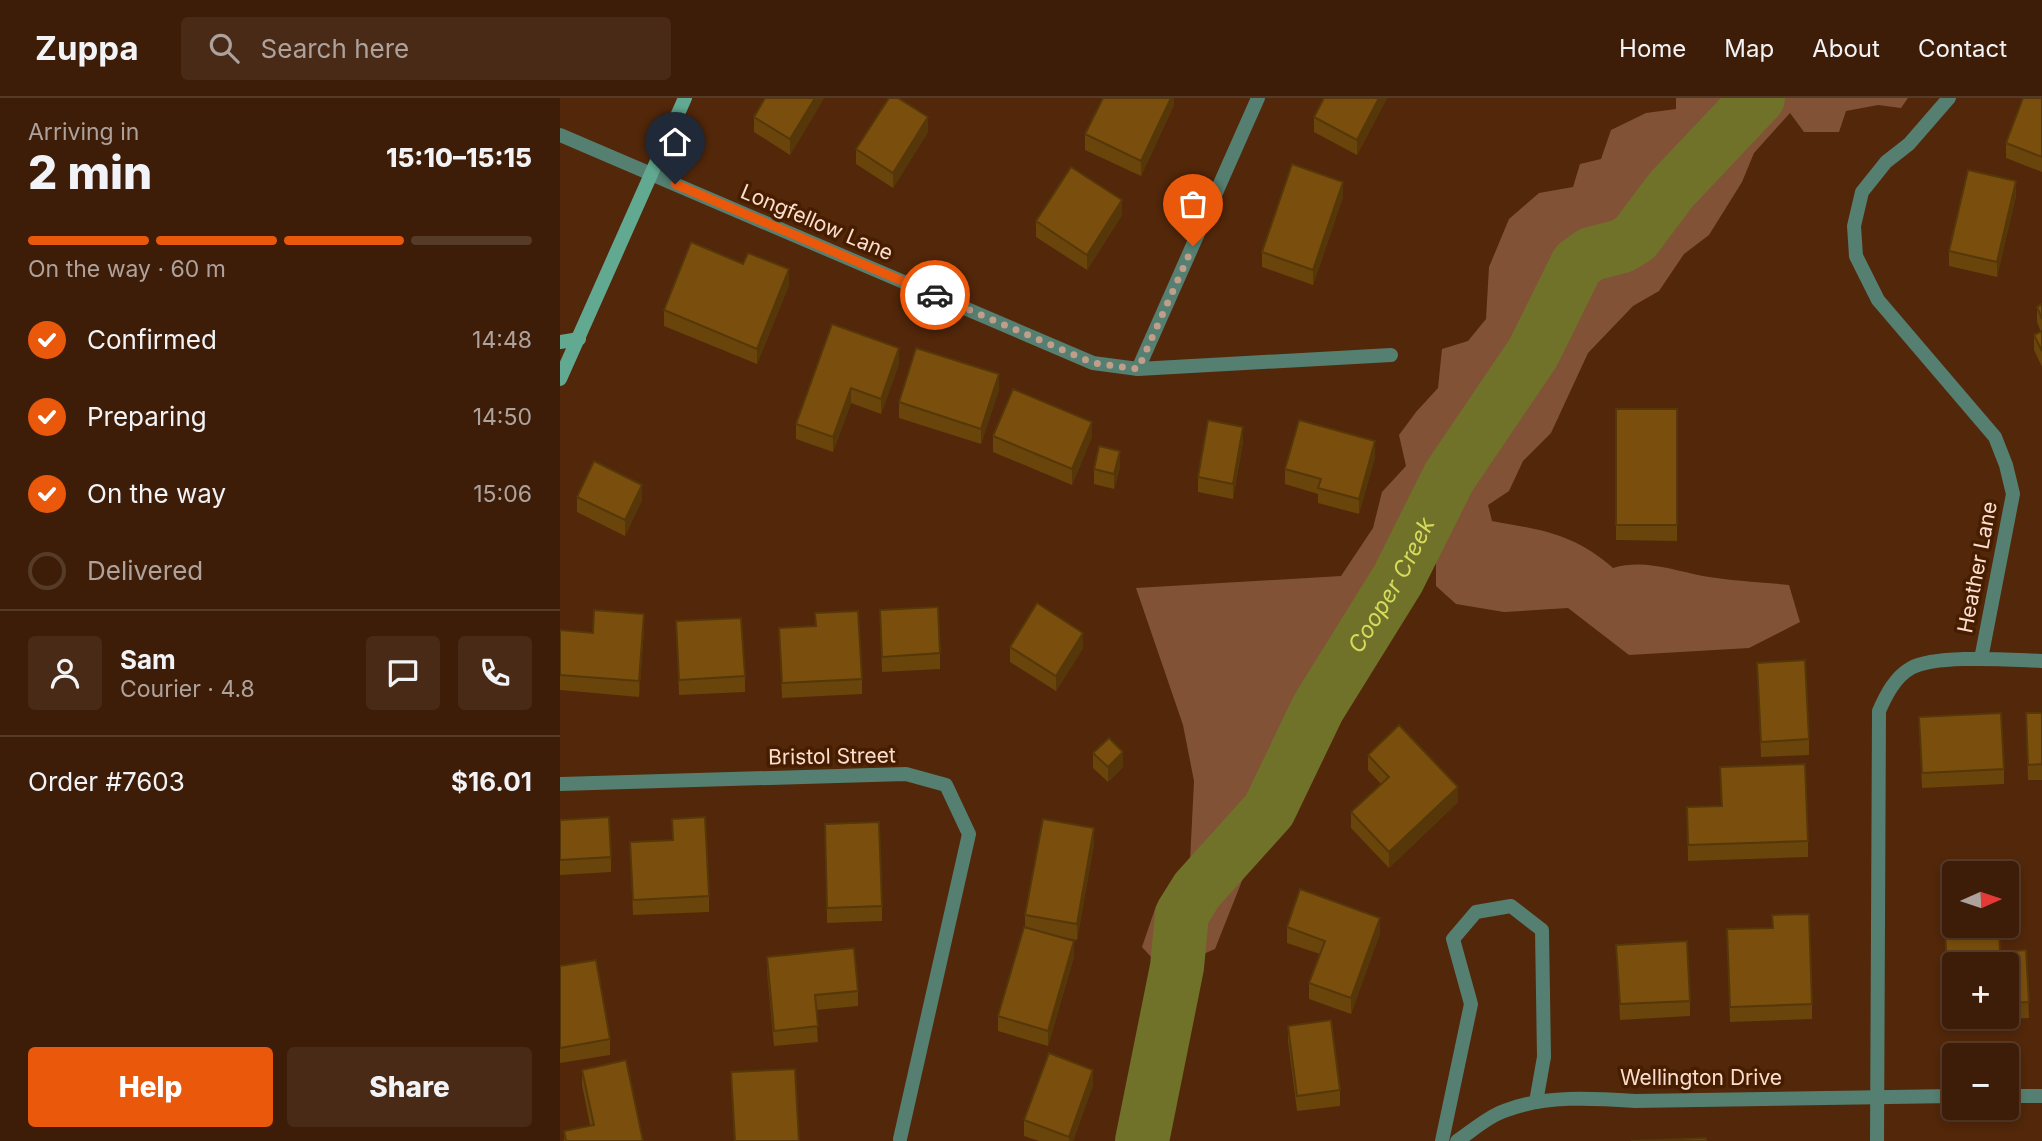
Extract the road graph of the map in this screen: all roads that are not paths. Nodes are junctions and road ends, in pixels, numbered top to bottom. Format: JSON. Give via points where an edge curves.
{"nodes":[{"id":1,"x":685,"y":98,"type":"edge"},
{"id":2,"x":1258,"y":98,"type":"edge"},
{"id":3,"x":1949,"y":98,"type":"edge"},
{"id":4,"x":560,"y":135,"type":"edge"},
{"id":5,"x":650,"y":173,"type":"junction"},
{"id":6,"x":579,"y":339,"type":"junction"},
{"id":7,"x":560,"y":342,"type":"edge"},
{"id":8,"x":1391,"y":355,"type":"dead end"},
{"id":9,"x":1138,"y":369,"type":"junction"},
{"id":10,"x":560,"y":379,"type":"edge"},
{"id":11,"x":1981,"y":659,"type":"junction"},
{"id":12,"x":2042,"y":661,"type":"edge"},
{"id":13,"x":560,"y":784,"type":"edge"},
{"id":14,"x":1879,"y":1096,"type":"junction"},
{"id":15,"x":1942,"y":1096,"type":"edge"},
{"id":16,"x":2019,"y":1096,"type":"edge"},
{"id":17,"x":2042,"y":1096,"type":"edge"},
{"id":18,"x":1536,"y":1102,"type":"junction"},
{"id":19,"x":900,"y":1139,"type":"dead end"},
{"id":20,"x":1442,"y":1141,"type":"edge"},
{"id":21,"x":1457,"y":1141,"type":"edge"},
{"id":22,"x":1878,"y":1141,"type":"edge"}],
"edges":[{"from":1,"to":5,"type":"street"},
{"from":2,"to":9,"type":"street"},
{"from":3,"to":11,"type":"street","name":"Heather Lane","via":[[1862,192],[1854,226],[1856,256],[1878,300],[1995,437],[2006,466],[2013,494]]},
{"from":4,"to":5,"type":"street","name":"Longfellow Lane"},
{"from":5,"to":6,"type":"street"},
{"from":5,"to":9,"type":"street","name":"Longfellow Lane","via":[[1093,363]]},
{"from":6,"to":7,"type":"street"},
{"from":6,"to":10,"type":"street"},
{"from":8,"to":9,"type":"street","name":"Longfellow Lane"},
{"from":11,"to":12,"type":"street"},
{"from":11,"to":14,"type":"street","name":"Heather Lane","via":[[1912,667],[1888,690],[1880,711]]},
{"from":13,"to":19,"type":"street","name":"Bristol Street","via":[[906,774],[946,785],[969,834]]},
{"from":14,"to":15,"type":"street","name":"Wellington Drive"},
{"from":14,"to":18,"type":"street","name":"Wellington Drive"},
{"from":14,"to":22,"type":"street","name":"Heather Lane"},
{"from":16,"to":17,"type":"street"},
{"from":18,"to":20,"type":"street","via":[[1544,1057],[1542,930],[1511,906],[1476,912],[1453,939],[1471,1004]]},
{"from":18,"to":21,"type":"street","name":"Wellington Drive","via":[[1501,1112]]}]}
